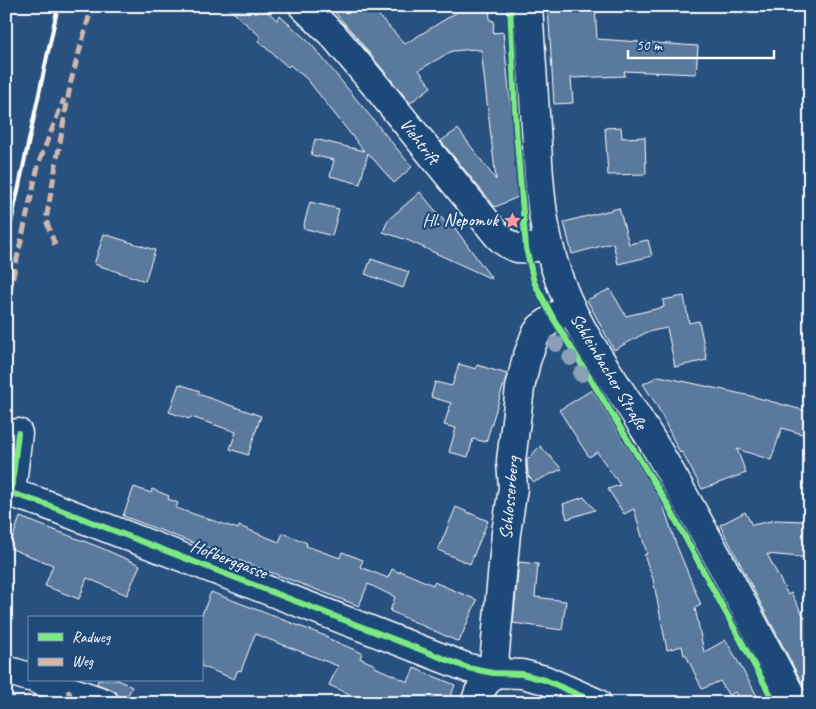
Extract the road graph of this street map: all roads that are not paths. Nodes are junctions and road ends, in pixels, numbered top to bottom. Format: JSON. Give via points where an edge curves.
{"nodes":[{"id":1,"x":303,"y":6,"type":"edge"},
{"id":2,"x":528,"y":6,"type":"edge"},
{"id":3,"x":548,"y":245,"type":"junction"},
{"id":4,"x":570,"y":306,"type":"junction"},
{"id":5,"x":18,"y":433,"type":"dead end"},
{"id":6,"x":6,"y":670,"type":"edge"},
{"id":7,"x":493,"y":673,"type":"junction"},
{"id":8,"x":28,"y":677,"type":"edge"},
{"id":9,"x":44,"y":682,"type":"edge"},
{"id":10,"x":105,"y":703,"type":"edge"},
{"id":11,"x":475,"y":703,"type":"edge"},
{"id":12,"x":597,"y":703,"type":"edge"},
{"id":13,"x":795,"y":703,"type":"edge"}],
"edges":[{"from":1,"to":3,"type":"street","name":"Viehtrift","via":[[334,36],[506,244],[515,248]]},
{"from":2,"to":3,"type":"street","name":"Schleinbacher Straße","via":[[539,176]]},
{"from":3,"to":4,"type":"street","name":"Schleinbacher Straße"},
{"from":4,"to":7,"type":"street","name":"Schlosserberg","via":[[535,336],[520,388]]},
{"from":4,"to":13,"type":"street","name":"Schleinbacher Straße","via":[[666,466]]},
{"from":5,"to":7,"type":"street","name":"Hofberggasse","via":[[11,493],[468,668]]},
{"from":6,"to":8,"type":"street"},
{"from":7,"to":11,"type":"street"},
{"from":7,"to":12,"type":"street","via":[[522,674],[545,680]]},
{"from":9,"to":10,"type":"street"}]}
